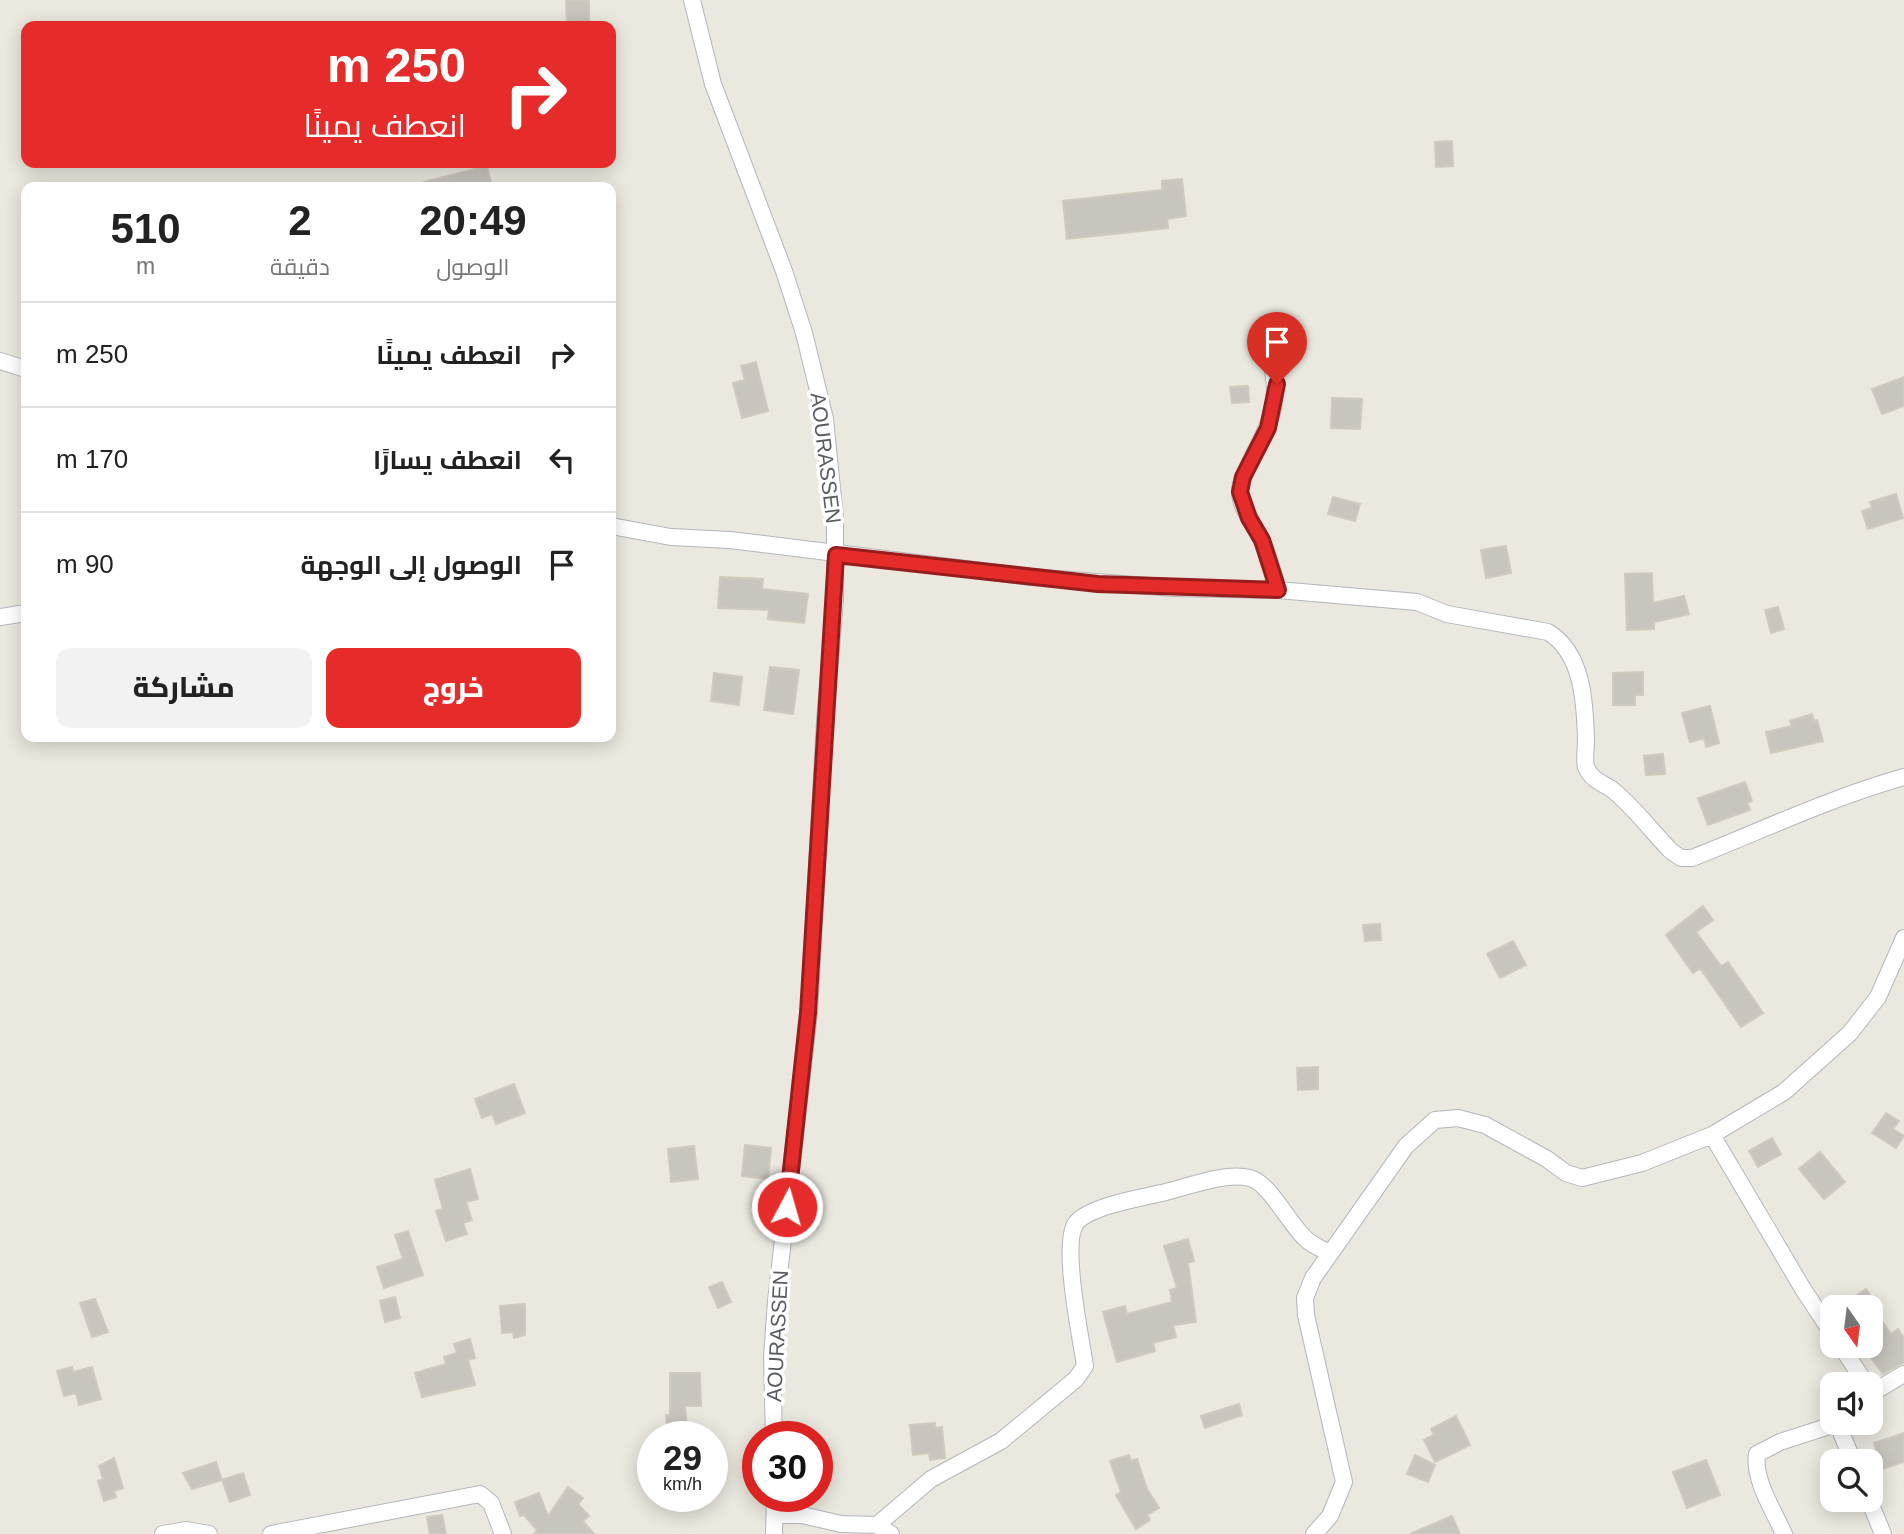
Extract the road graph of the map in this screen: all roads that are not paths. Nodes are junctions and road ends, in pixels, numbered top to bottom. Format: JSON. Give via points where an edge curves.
{"nodes":[{"id":1,"x":692,"y":0,"type":"edge"},
{"id":2,"x":1270,"y":356,"type":"dead end"},
{"id":3,"x":0,"y":361,"type":"edge"},
{"id":4,"x":21,"y":367,"type":"edge"},
{"id":5,"x":616,"y":527,"type":"edge"},
{"id":6,"x":836,"y":555,"type":"junction"},
{"id":7,"x":1278,"y":590,"type":"junction"},
{"id":8,"x":21,"y":614,"type":"edge"},
{"id":9,"x":0,"y":617,"type":"edge"},
{"id":10,"x":1904,"y":777,"type":"edge"},
{"id":11,"x":1904,"y":939,"type":"edge"},
{"id":12,"x":1712,"y":1135,"type":"junction"},
{"id":13,"x":1330,"y":1254,"type":"junction"},
{"id":14,"x":1820,"y":1313,"type":"edge"},
{"id":15,"x":1904,"y":1374,"type":"edge"},
{"id":16,"x":1883,"y":1386,"type":"edge"},
{"id":17,"x":774,"y":1421,"type":"edge"},
{"id":18,"x":1820,"y":1429,"type":"edge"},
{"id":19,"x":1874,"y":1512,"type":"edge"},
{"id":20,"x":775,"y":1515,"type":"joint"},
{"id":21,"x":877,"y":1525,"type":"junction"},
{"id":22,"x":163,"y":1534,"type":"edge"},
{"id":23,"x":209,"y":1534,"type":"edge"},
{"id":24,"x":271,"y":1534,"type":"edge"},
{"id":25,"x":503,"y":1534,"type":"edge"},
{"id":26,"x":774,"y":1534,"type":"edge"},
{"id":27,"x":891,"y":1534,"type":"edge"},
{"id":28,"x":1314,"y":1534,"type":"edge"},
{"id":29,"x":1784,"y":1534,"type":"edge"},
{"id":30,"x":1884,"y":1534,"type":"edge"}],
"edges":[{"from":1,"to":6,"type":"street","name":"AOURASSEN","via":[[713,84],[784,271],[816,378],[825,419]]},
{"from":2,"to":7,"type":"street","via":[[1277,384],[1273,409],[1240,492]]},
{"from":3,"to":4,"type":"street"},
{"from":5,"to":6,"type":"street"},
{"from":6,"to":7,"type":"street","via":[[1098,584]]},
{"from":6,"to":17,"type":"street","name":"AOURASSEN","via":[[808,1013],[776,1301]]},
{"from":7,"to":10,"type":"street","via":[[1417,602],[1447,614],[1548,632],[1560,639],[1581,685],[1586,768],[1681,858],[1692,858],[1853,791]]},
{"from":8,"to":9,"type":"street"},
{"from":11,"to":12,"type":"street","via":[[1878,997],[1850,1033],[1784,1093]]},
{"from":12,"to":13,"type":"street","via":[[1642,1163],[1582,1178],[1485,1125],[1458,1118],[1435,1120],[1406,1146]]},
{"from":12,"to":14,"type":"street"},
{"from":13,"to":21,"type":"street","via":[[1307,1240],[1252,1178],[1231,1176],[1085,1216],[1072,1233],[1072,1287],[1085,1366],[1001,1441],[931,1479]]},
{"from":13,"to":28,"type":"street","via":[[1305,1298],[1344,1482],[1330,1516]]},
{"from":15,"to":16,"type":"street"},
{"from":18,"to":29,"type":"street","via":[[1757,1454],[1760,1480]]},
{"from":19,"to":30,"type":"street"},
{"from":20,"to":21,"type":"street"},
{"from":20,"to":26,"type":"street"},
{"from":21,"to":27,"type":"street"},
{"from":22,"to":23,"type":"street","via":[[186,1530]]},
{"from":24,"to":25,"type":"street","via":[[480,1494],[491,1503]]}]}
